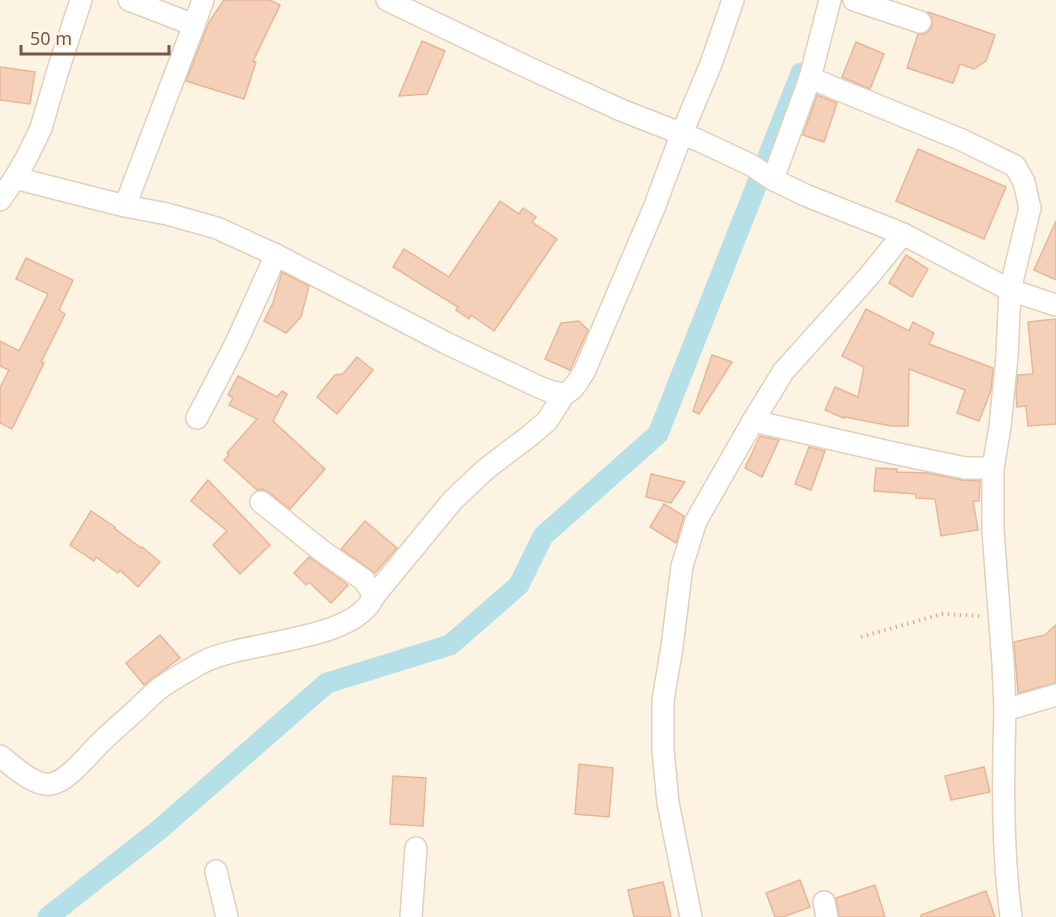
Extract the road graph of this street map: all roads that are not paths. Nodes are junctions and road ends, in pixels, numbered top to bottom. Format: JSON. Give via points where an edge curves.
{"nodes":[{"id":1,"x":81,"y":0,"type":"edge"},
{"id":2,"x":129,"y":0,"type":"edge"},
{"id":3,"x":203,"y":0,"type":"edge"},
{"id":4,"x":387,"y":0,"type":"edge"},
{"id":5,"x":830,"y":0,"type":"edge"},
{"id":6,"x":854,"y":0,"type":"edge"},
{"id":7,"x":730,"y":1,"type":"edge"},
{"id":8,"x":920,"y":22,"type":"dead end"},
{"id":9,"x":195,"y":25,"type":"junction"},
{"id":10,"x":810,"y":78,"type":"junction"},
{"id":11,"x":691,"y":137,"type":"junction"},
{"id":12,"x":15,"y":178,"type":"junction"},
{"id":13,"x":773,"y":179,"type":"junction"},
{"id":14,"x":0,"y":200,"type":"edge"},
{"id":15,"x":125,"y":206,"type":"junction"},
{"id":16,"x":903,"y":234,"type":"junction"},
{"id":17,"x":276,"y":255,"type":"junction"},
{"id":18,"x":1010,"y":290,"type":"junction"},
{"id":19,"x":1056,"y":305,"type":"edge"},
{"id":20,"x":565,"y":393,"type":"junction"},
{"id":21,"x":196,"y":418,"type":"dead end"},
{"id":22,"x":753,"y":420,"type":"junction"},
{"id":23,"x":993,"y":468,"type":"junction"},
{"id":24,"x":261,"y":502,"type":"dead end"},
{"id":25,"x":374,"y":596,"type":"junction"},
{"id":26,"x":1056,"y":695,"type":"edge"},
{"id":27,"x":1005,"y":710,"type":"junction"},
{"id":28,"x":0,"y":756,"type":"edge"},
{"id":29,"x":416,"y":848,"type":"dead end"},
{"id":30,"x":216,"y":871,"type":"dead end"},
{"id":31,"x":227,"y":917,"type":"edge"},
{"id":32,"x":411,"y":917,"type":"edge"},
{"id":33,"x":690,"y":917,"type":"edge"},
{"id":34,"x":1011,"y":917,"type":"edge"}],
"edges":[{"from":1,"to":12,"type":"street","via":[[41,128]]},
{"from":2,"to":9,"type":"street"},
{"from":3,"to":9,"type":"street"},
{"from":4,"to":11,"type":"street","via":[[621,110]]},
{"from":5,"to":10,"type":"street"},
{"from":6,"to":8,"type":"street"},
{"from":7,"to":11,"type":"street"},
{"from":9,"to":15,"type":"street"},
{"from":10,"to":13,"type":"street"},
{"from":10,"to":18,"type":"street","via":[[1015,166],[1024,182],[1030,208]]},
{"from":11,"to":13,"type":"street"},
{"from":11,"to":20,"type":"street","via":[[654,208],[585,370],[573,390]]},
{"from":12,"to":14,"type":"street"},
{"from":12,"to":15,"type":"street"},
{"from":13,"to":16,"type":"street"},
{"from":15,"to":17,"type":"street","via":[[217,228]]},
{"from":16,"to":18,"type":"street"},
{"from":16,"to":22,"type":"street","via":[[783,372]]},
{"from":17,"to":20,"type":"street","via":[[446,343],[555,394]]},
{"from":17,"to":21,"type":"street"},
{"from":18,"to":19,"type":"street"},
{"from":18,"to":23,"type":"street","via":[[1007,356]]},
{"from":20,"to":25,"type":"street","via":[[547,421],[453,500]]},
{"from":22,"to":23,"type":"street","via":[[954,466]]},
{"from":22,"to":33,"type":"street","via":[[696,521],[682,566],[663,700],[668,803]]},
{"from":23,"to":27,"type":"street","via":[[993,531]]},
{"from":24,"to":25,"type":"street","via":[[364,580]]},
{"from":25,"to":28,"type":"street","via":[[372,603],[354,618],[327,630],[233,651],[186,671],[159,688],[65,778],[50,785],[25,776]]},
{"from":26,"to":27,"type":"street"},
{"from":27,"to":34,"type":"street","via":[[1004,822]]},
{"from":29,"to":32,"type":"street"},
{"from":30,"to":31,"type":"street"}]}
